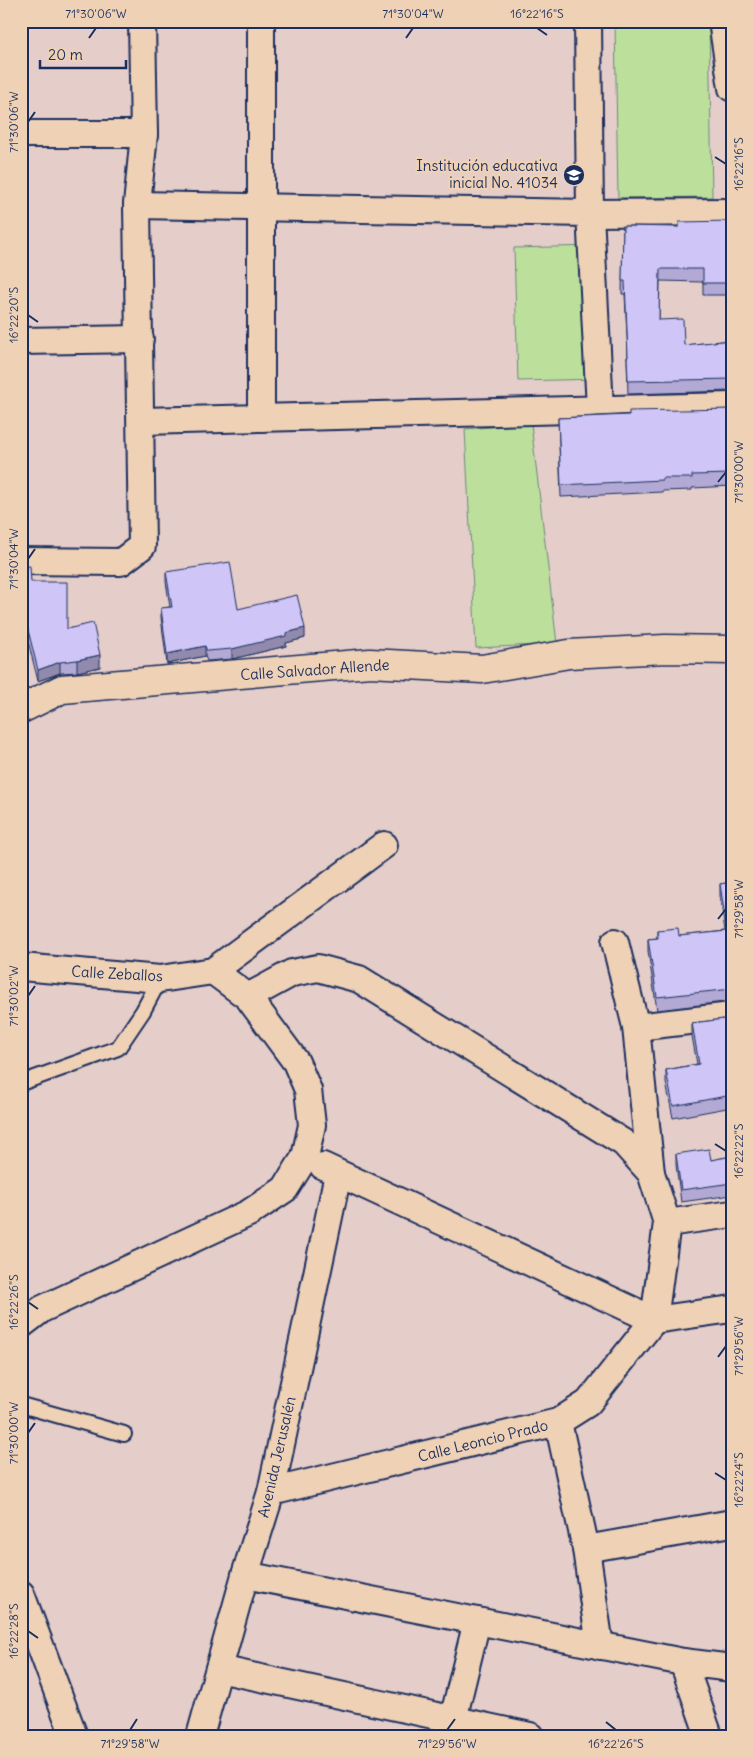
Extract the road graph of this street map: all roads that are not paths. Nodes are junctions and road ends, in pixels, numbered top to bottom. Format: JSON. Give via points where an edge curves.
{"nodes":[{"id":1,"x":142,"y":21,"type":"edge"},
{"id":2,"x":261,"y":21,"type":"edge"},
{"id":3,"x":588,"y":21,"type":"edge"},
{"id":4,"x":722,"y":21,"type":"edge"},
{"id":5,"x":732,"y":88,"type":"edge"},
{"id":6,"x":21,"y":134,"type":"edge"},
{"id":7,"x":144,"y":134,"type":"junction"},
{"id":8,"x":138,"y":205,"type":"junction"},
{"id":9,"x":260,"y":208,"type":"junction"},
{"id":10,"x":732,"y":212,"type":"edge"},
{"id":11,"x":590,"y":213,"type":"junction"},
{"id":12,"x":140,"y":339,"type":"junction"},
{"id":13,"x":21,"y":341,"type":"edge"},
{"id":14,"x":732,"y":406,"type":"edge"},
{"id":15,"x":600,"y":410,"type":"junction"},
{"id":16,"x":261,"y":418,"type":"junction"},
{"id":17,"x":142,"y":421,"type":"junction"},
{"id":18,"x":21,"y":561,"type":"edge"},
{"id":19,"x":732,"y":650,"type":"edge"},
{"id":20,"x":21,"y":709,"type":"edge"},
{"id":21,"x":384,"y":845,"type":"dead end"},
{"id":22,"x":615,"y":942,"type":"dead end"},
{"id":23,"x":21,"y":967,"type":"edge"},
{"id":24,"x":213,"y":971,"type":"junction"},
{"id":25,"x":160,"y":979,"type":"junction"},
{"id":26,"x":248,"y":997,"type":"junction"},
{"id":27,"x":732,"y":1016,"type":"edge"},
{"id":28,"x":636,"y":1027,"type":"junction"},
{"id":29,"x":21,"y":1083,"type":"edge"},
{"id":30,"x":305,"y":1156,"type":"junction"},
{"id":31,"x":651,"y":1173,"type":"junction"},
{"id":32,"x":338,"y":1174,"type":"junction"},
{"id":33,"x":732,"y":1214,"type":"edge"},
{"id":34,"x":667,"y":1223,"type":"junction"},
{"id":35,"x":732,"y":1309,"type":"edge"},
{"id":36,"x":654,"y":1320,"type":"junction"},
{"id":37,"x":21,"y":1325,"type":"edge"},
{"id":38,"x":21,"y":1404,"type":"edge"},
{"id":39,"x":558,"y":1422,"type":"junction"},
{"id":40,"x":124,"y":1434,"type":"dead end"},
{"id":41,"x":271,"y":1492,"type":"junction"},
{"id":42,"x":732,"y":1523,"type":"edge"},
{"id":43,"x":586,"y":1549,"type":"junction"},
{"id":44,"x":246,"y":1575,"type":"junction"},
{"id":45,"x":21,"y":1594,"type":"edge"},
{"id":46,"x":477,"y":1621,"type":"junction"},
{"id":47,"x":600,"y":1646,"type":"junction"},
{"id":48,"x":683,"y":1662,"type":"junction"},
{"id":49,"x":732,"y":1668,"type":"edge"},
{"id":50,"x":219,"y":1669,"type":"junction"},
{"id":51,"x":451,"y":1728,"type":"edge"},
{"id":52,"x":74,"y":1736,"type":"edge"},
{"id":53,"x":200,"y":1736,"type":"edge"},
{"id":54,"x":530,"y":1736,"type":"edge"},
{"id":55,"x":709,"y":1736,"type":"edge"}],
"edges":[{"from":1,"to":7,"type":"street"},
{"from":2,"to":9,"type":"street"},
{"from":3,"to":11,"type":"street"},
{"from":4,"to":5,"type":"street"},
{"from":6,"to":7,"type":"street"},
{"from":7,"to":8,"type":"street"},
{"from":8,"to":9,"type":"street"},
{"from":8,"to":12,"type":"street"},
{"from":9,"to":11,"type":"street"},
{"from":9,"to":16,"type":"street"},
{"from":10,"to":11,"type":"street"},
{"from":11,"to":15,"type":"street"},
{"from":12,"to":13,"type":"street"},
{"from":12,"to":17,"type":"street"},
{"from":14,"to":15,"type":"street"},
{"from":15,"to":16,"type":"street"},
{"from":16,"to":17,"type":"street"},
{"from":17,"to":18,"type":"street","via":[[142,546],[121,562]]},
{"from":19,"to":20,"type":"street","name":"Calle Salvador Allende","via":[[666,649],[569,654],[482,669],[370,663],[62,689]]},
{"from":21,"to":24,"type":"street"},
{"from":22,"to":28,"type":"street"},
{"from":23,"to":25,"type":"street","name":"Calle Zeballos"},
{"from":24,"to":25,"type":"street","name":"Calle Zeballos"},
{"from":24,"to":26,"type":"street"},
{"from":25,"to":29,"type":"lane","via":[[118,1048]]},
{"from":26,"to":30,"type":"street","via":[[296,1062],[308,1090],[312,1124]]},
{"from":26,"to":31,"type":"street","via":[[292,973],[318,968],[359,980],[624,1143]]},
{"from":27,"to":28,"type":"street"},
{"from":28,"to":31,"type":"street"},
{"from":30,"to":32,"type":"street"},
{"from":30,"to":37,"type":"street","via":[[285,1189],[249,1213],[42,1309]]},
{"from":31,"to":34,"type":"street"},
{"from":32,"to":36,"type":"street"},
{"from":32,"to":41,"type":"street","name":"Avenida Jerusalén"},
{"from":33,"to":34,"type":"street"},
{"from":34,"to":36,"type":"street"},
{"from":35,"to":36,"type":"street"},
{"from":36,"to":39,"type":"street","name":"Calle Leoncio Prado","via":[[588,1403]]},
{"from":38,"to":40,"type":"lane"},
{"from":39,"to":41,"type":"street","name":"Calle Leoncio Prado"},
{"from":39,"to":43,"type":"street"},
{"from":41,"to":44,"type":"street","name":"Avenida Jerusalén"},
{"from":42,"to":43,"type":"street"},
{"from":43,"to":47,"type":"street"},
{"from":44,"to":46,"type":"street"},
{"from":44,"to":50,"type":"street","name":"Avenida Jerusalén"},
{"from":45,"to":52,"type":"street"},
{"from":46,"to":47,"type":"street"},
{"from":46,"to":51,"type":"street"},
{"from":47,"to":48,"type":"street"},
{"from":48,"to":49,"type":"street"},
{"from":48,"to":55,"type":"street"},
{"from":50,"to":51,"type":"street"},
{"from":50,"to":53,"type":"street","name":"Avenida Jerusalén"},
{"from":51,"to":54,"type":"street"}]}
